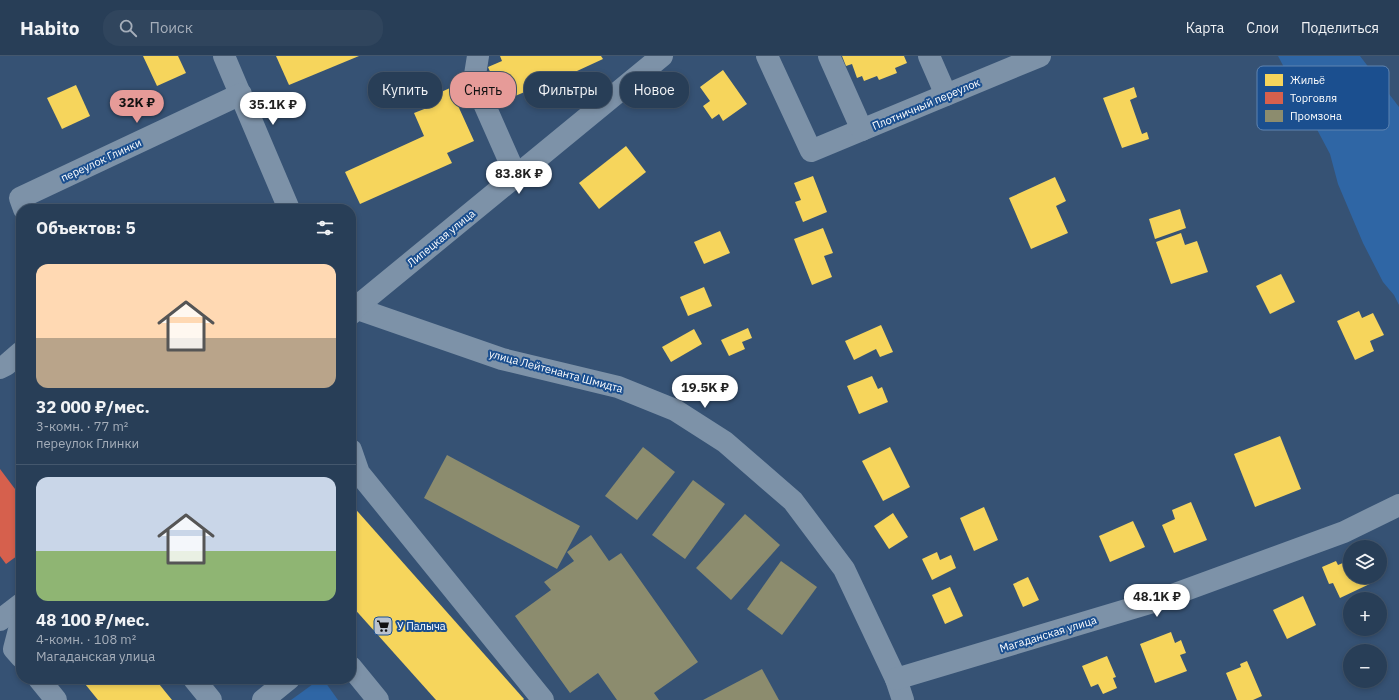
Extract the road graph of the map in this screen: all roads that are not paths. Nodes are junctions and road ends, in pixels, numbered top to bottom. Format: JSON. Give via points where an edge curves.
{"nodes":[{"id":1,"x":224,"y":56,"type":"edge"},
{"id":2,"x":478,"y":56,"type":"edge"},
{"id":3,"x":662,"y":56,"type":"edge"},
{"id":4,"x":767,"y":56,"type":"edge"},
{"id":5,"x":829,"y":56,"type":"edge"},
{"id":6,"x":929,"y":56,"type":"edge"},
{"id":7,"x":1040,"y":56,"type":"edge"},
{"id":8,"x":241,"y":94,"type":"junction"},
{"id":9,"x":946,"y":96,"type":"junction"},
{"id":10,"x":862,"y":130,"type":"junction"},
{"id":11,"x":516,"y":176,"type":"junction"},
{"id":12,"x":22,"y":204,"type":"edge"},
{"id":13,"x":287,"y":204,"type":"edge"},
{"id":14,"x":356,"y":306,"type":"edge"},
{"id":15,"x":356,"y":310,"type":"edge"},
{"id":16,"x":16,"y":356,"type":"edge"},
{"id":17,"x":0,"y":368,"type":"edge"},
{"id":18,"x":356,"y":464,"type":"edge"},
{"id":19,"x":1399,"y":505,"type":"edge"},
{"id":20,"x":16,"y":608,"type":"edge"},
{"id":21,"x":0,"y":620,"type":"edge"},
{"id":22,"x":16,"y":641,"type":"edge"},
{"id":23,"x":16,"y":651,"type":"edge"},
{"id":24,"x":356,"y":673,"type":"edge"},
{"id":25,"x":896,"y":679,"type":"junction"},
{"id":26,"x":43,"y":684,"type":"edge"},
{"id":27,"x":198,"y":684,"type":"edge"},
{"id":28,"x":283,"y":684,"type":"edge"},
{"id":29,"x":56,"y":700,"type":"edge"},
{"id":30,"x":211,"y":700,"type":"edge"},
{"id":31,"x":263,"y":700,"type":"edge"},
{"id":32,"x":378,"y":700,"type":"edge"},
{"id":33,"x":543,"y":700,"type":"edge"},
{"id":34,"x":903,"y":700,"type":"edge"}],
"edges":[{"from":1,"to":8,"type":"street"},
{"from":2,"to":11,"type":"street","via":[[474,81]]},
{"from":3,"to":11,"type":"street","name":"Липецкая улица"},
{"from":4,"to":10,"type":"street","name":"Плотничный переулок","via":[[811,152]]},
{"from":5,"to":10,"type":"street"},
{"from":6,"to":9,"type":"street"},
{"from":7,"to":9,"type":"street","name":"Плотничный переулок"},
{"from":8,"to":12,"type":"street","name":"переулок Глинки","via":[[20,198]]},
{"from":8,"to":13,"type":"street"},
{"from":9,"to":10,"type":"street","name":"Плотничный переулок"},
{"from":11,"to":14,"type":"street","name":"Липецкая улица"},
{"from":15,"to":25,"type":"street","name":"улица Лейтенанта Шмидта","via":[[502,358],[618,387],[675,410],[725,442],[793,501],[844,570]]},
{"from":16,"to":17,"type":"street"},
{"from":18,"to":33,"type":"street","via":[[359,473]]},
{"from":19,"to":25,"type":"street","name":"Магаданская улица","via":[[1344,532],[1153,602]]},
{"from":20,"to":21,"type":"street"},
{"from":22,"to":23,"type":"street"},
{"from":24,"to":32,"type":"street"},
{"from":25,"to":34,"type":"street","name":"улица Лейтенанта Шмидта"},
{"from":26,"to":29,"type":"street"},
{"from":27,"to":30,"type":"street"},
{"from":28,"to":31,"type":"street"}]}
